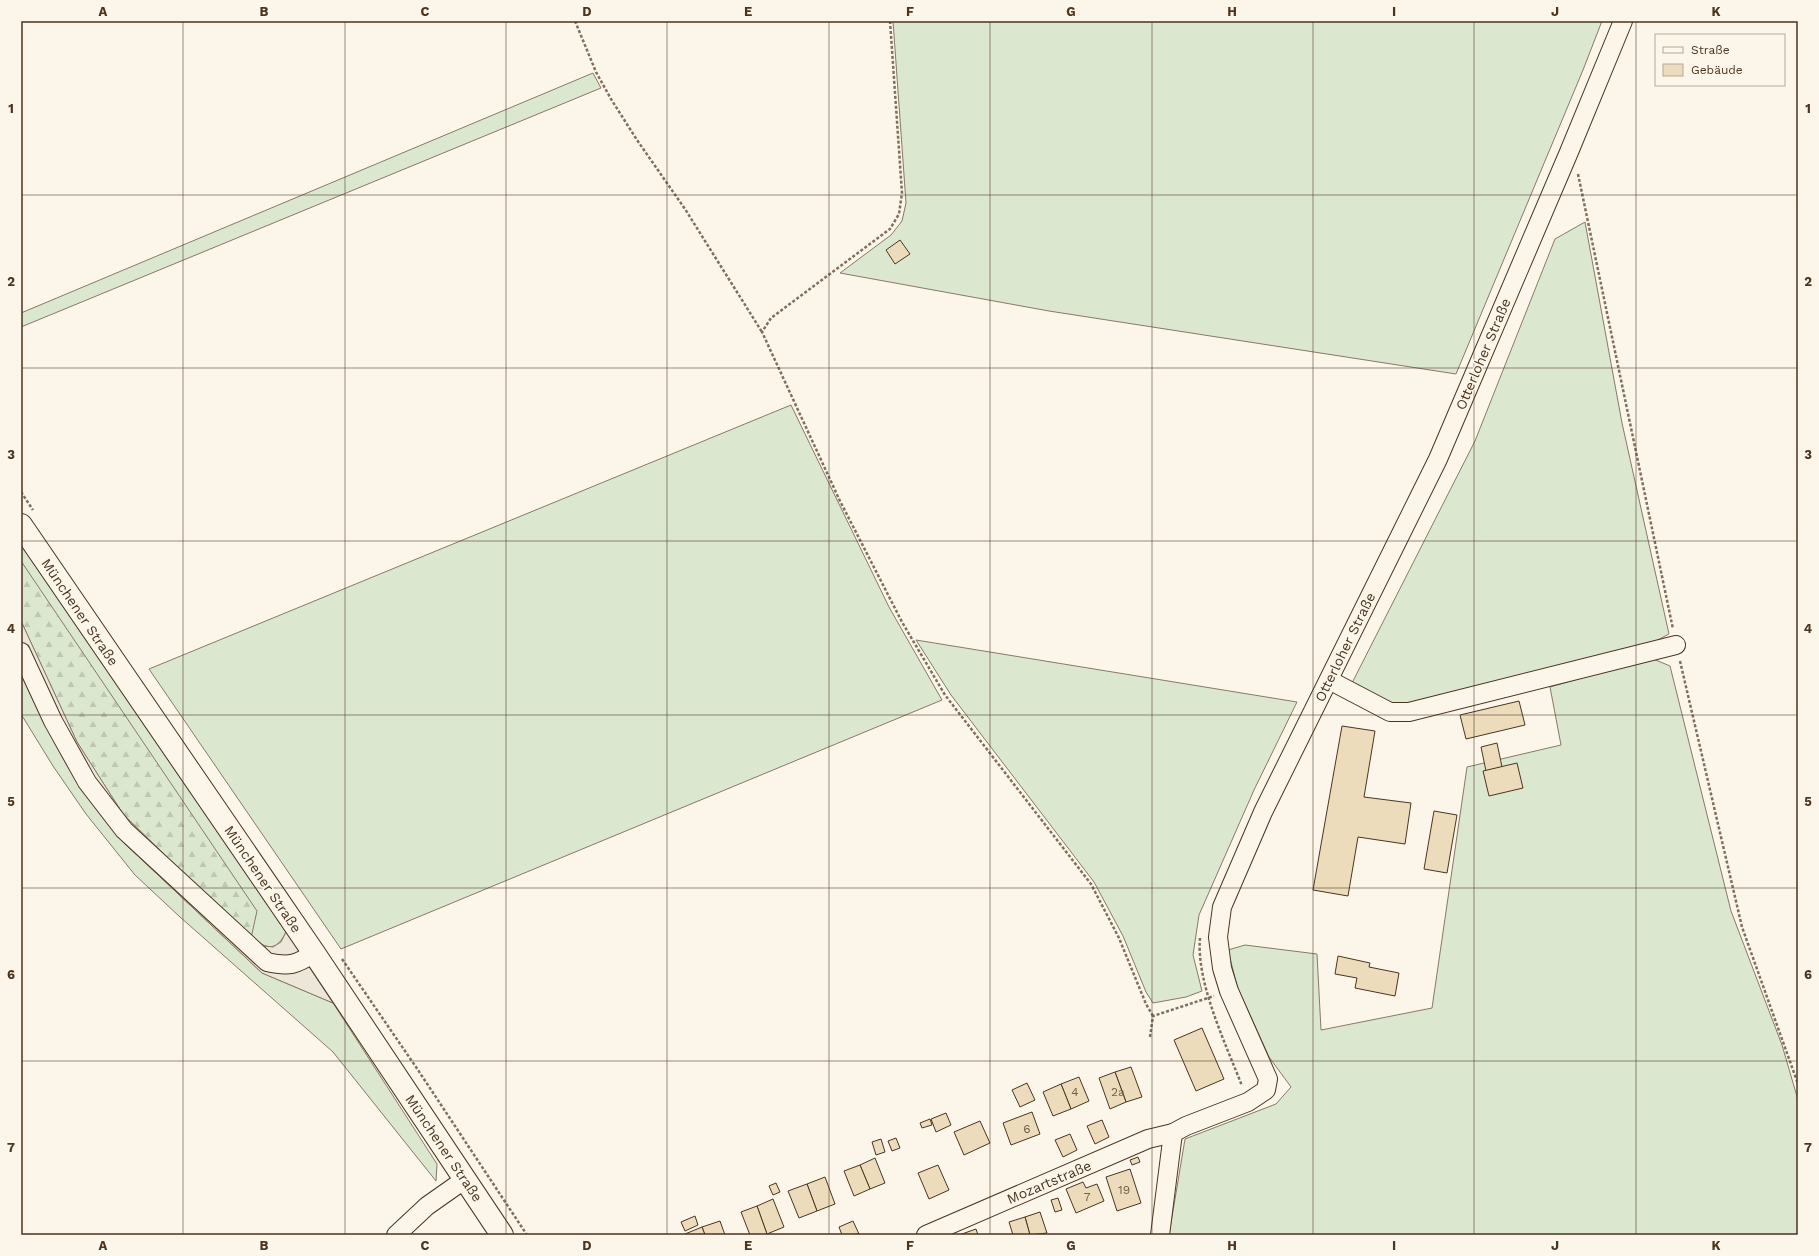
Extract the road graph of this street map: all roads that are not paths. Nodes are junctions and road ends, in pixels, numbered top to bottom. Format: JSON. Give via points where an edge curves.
{"nodes":[{"id":1,"x":1622,"y":21,"type":"edge"},
{"id":2,"x":21,"y":525,"type":"edge"},
{"id":3,"x":1676,"y":645,"type":"road end"},
{"id":4,"x":21,"y":652,"type":"edge"},
{"id":5,"x":1329,"y":680,"type":"junction"},
{"id":6,"x":314,"y":953,"type":"junction"},
{"id":7,"x":1173,"y":1133,"type":"junction"},
{"id":8,"x":464,"y":1180,"type":"junction"},
{"id":9,"x":396,"y":1235,"type":"edge"},
{"id":10,"x":502,"y":1235,"type":"edge"},
{"id":11,"x":926,"y":1235,"type":"edge"},
{"id":12,"x":1160,"y":1235,"type":"edge"}],
"edges":[{"from":1,"to":5,"type":"street","name":"Otterloher Straße","via":[[1438,458]]},
{"from":2,"to":6,"type":"main road","name":"Münchener Straße"},
{"from":3,"to":5,"type":"street","via":[[1410,712],[1390,712]]},
{"from":4,"to":6,"type":"street","via":[[53,721],[87,782],[124,830],[267,962],[284,966],[299,963]]},
{"from":5,"to":7,"type":"street","name":"Otterloher Straße","via":[[1263,812],[1222,908],[1218,937],[1222,968],[1229,991],[1268,1079],[1266,1090],[1248,1102]]},
{"from":6,"to":8,"type":"main road","name":"Münchener Straße"},
{"from":7,"to":11,"type":"street","name":"Mozartstraße","via":[[1148,1139]]},
{"from":7,"to":12,"type":"street"},
{"from":8,"to":9,"type":"street","via":[[427,1206]]},
{"from":8,"to":10,"type":"main road","name":"Münchener Straße"}]}
